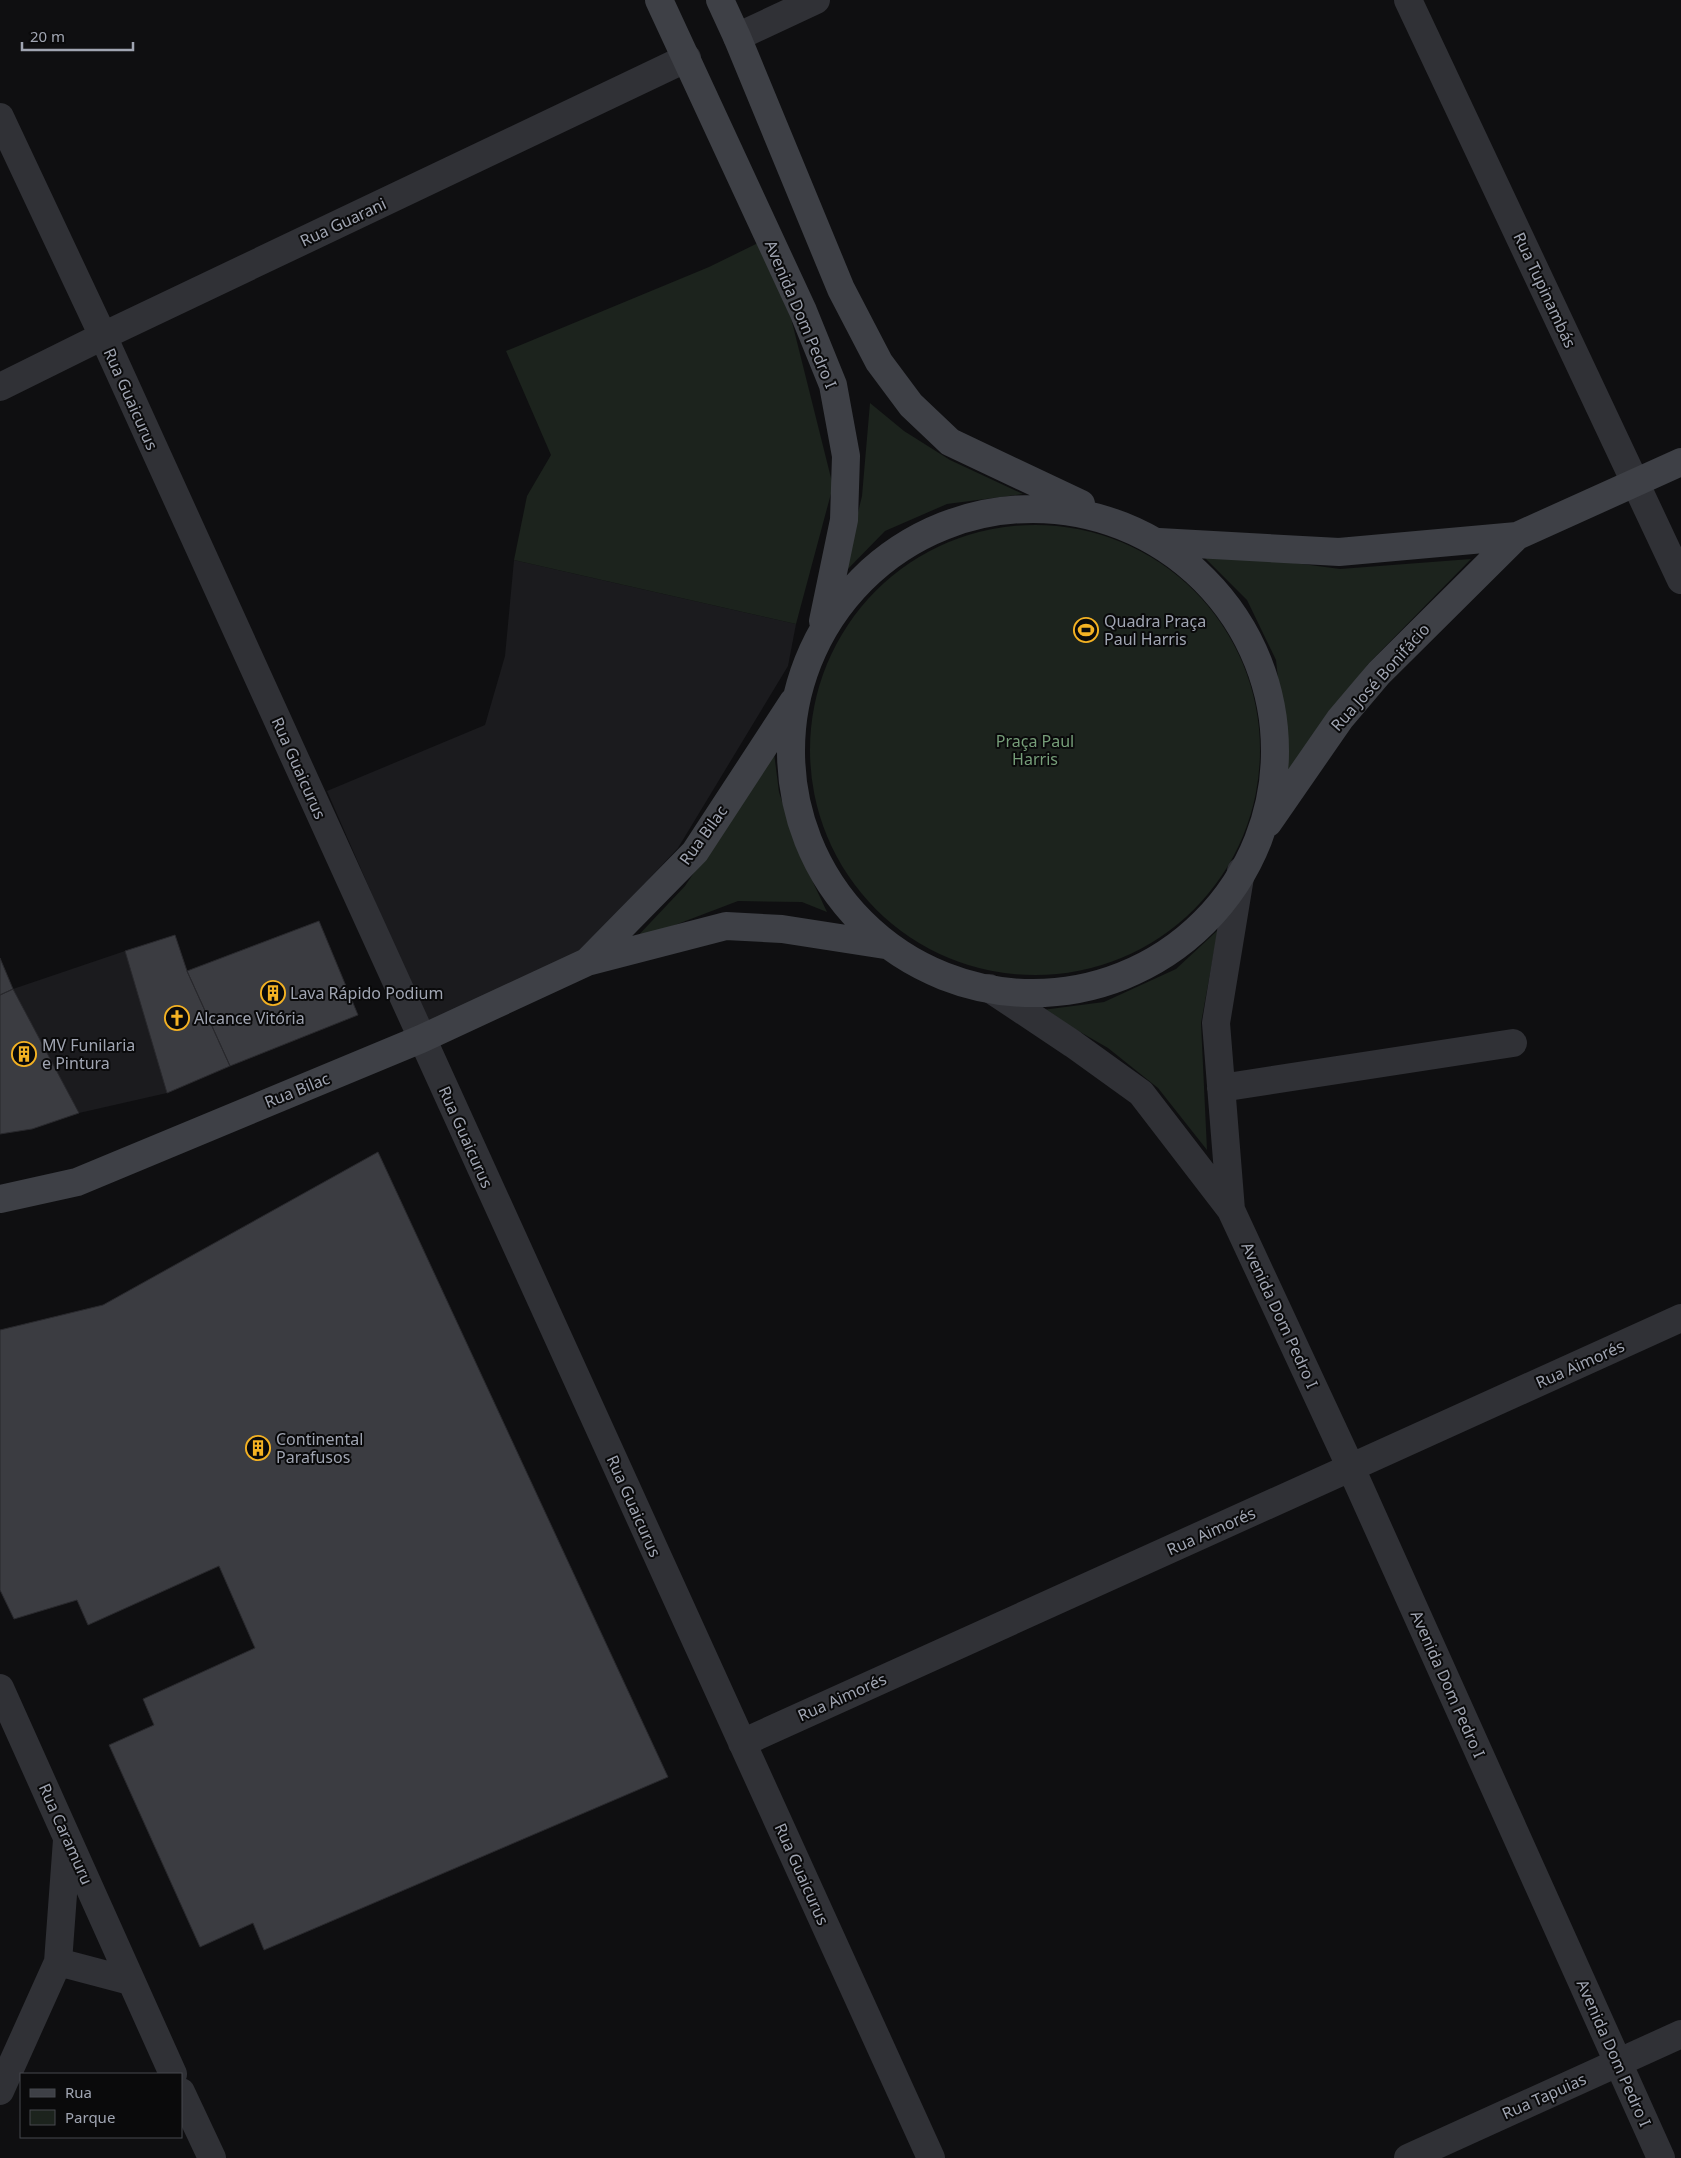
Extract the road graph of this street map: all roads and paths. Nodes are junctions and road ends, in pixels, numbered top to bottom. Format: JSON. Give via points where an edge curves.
{"nodes":[{"id":1,"x":659,"y":0,"type":"edge"},
{"id":2,"x":720,"y":0,"type":"edge"},
{"id":3,"x":816,"y":0,"type":"edge"},
{"id":4,"x":1408,"y":0,"type":"edge"},
{"id":5,"x":738,"y":37,"type":"junction"},
{"id":6,"x":687,"y":58,"type":"junction"},
{"id":7,"x":0,"y":116,"type":"edge"},
{"id":8,"x":103,"y":336,"type":"junction"},
{"id":9,"x":0,"y":387,"type":"edge"},
{"id":10,"x":1681,"y":462,"type":"edge"},
{"id":11,"x":1636,"y":482,"type":"junction"},
{"id":12,"x":1114,"y":519,"type":"junction"},
{"id":13,"x":1517,"y":536,"type":"junction"},
{"id":14,"x":1155,"y":542,"type":"junction"},
{"id":15,"x":1681,"y":580,"type":"edge"},
{"id":16,"x":817,"y":647,"type":"junction"},
{"id":17,"x":800,"y":692,"type":"junction"},
{"id":18,"x":1262,"y":833,"type":"junction"},
{"id":19,"x":1241,"y":871,"type":"junction"},
{"id":20,"x":886,"y":945,"type":"junction"},
{"id":21,"x":587,"y":962,"type":"junction"},
{"id":22,"x":989,"y":988,"type":"junction"},
{"id":23,"x":421,"y":1039,"type":"junction"},
{"id":24,"x":1513,"y":1043,"type":"dead end"},
{"id":25,"x":1221,"y":1088,"type":"junction"},
{"id":26,"x":0,"y":1200,"type":"edge"},
{"id":27,"x":1232,"y":1210,"type":"junction"},
{"id":28,"x":1681,"y":1318,"type":"edge"},
{"id":29,"x":1351,"y":1468,"type":"junction"},
{"id":30,"x":0,"y":1688,"type":"edge"},
{"id":31,"x":742,"y":1743,"type":"junction"},
{"id":32,"x":67,"y":1836,"type":"junction"},
{"id":33,"x":58,"y":1962,"type":"junction"},
{"id":34,"x":130,"y":1981,"type":"junction"},
{"id":35,"x":1681,"y":2034,"type":"edge"},
{"id":36,"x":1619,"y":2062,"type":"junction"},
{"id":37,"x":173,"y":2073,"type":"edge"},
{"id":38,"x":0,"y":2091,"type":"edge"},
{"id":39,"x":182,"y":2094,"type":"edge"},
{"id":40,"x":212,"y":2158,"type":"edge"},
{"id":41,"x":931,"y":2158,"type":"edge"},
{"id":42,"x":1408,"y":2158,"type":"edge"},
{"id":43,"x":1662,"y":2158,"type":"edge"}],
"edges":[{"from":1,"to":6,"type":"street","name":"Avenida Dom Pedro I"},
{"from":2,"to":5,"type":"street"},
{"from":3,"to":5,"type":"street"},
{"from":4,"to":11,"type":"street","name":"Rua Tupinambás"},
{"from":5,"to":12,"type":"street","via":[[841,289],[879,362],[911,405],[950,442]]},
{"from":6,"to":8,"type":"street","name":"Rua Guarani"},
{"from":6,"to":16,"type":"street","name":"Avenida Dom Pedro I","via":[[834,385],[846,456],[844,520]]},
{"from":7,"to":8,"type":"street","name":"Rua Guaicurus"},
{"from":8,"to":9,"type":"street","name":"Rua Guarani"},
{"from":8,"to":23,"type":"street","name":"Rua Guaicurus"},
{"from":10,"to":11,"type":"street","name":"Rua José Bonifácio"},
{"from":11,"to":13,"type":"street","name":"Rua José Bonifácio"},
{"from":11,"to":15,"type":"street","name":"Rua Tupinambás"},
{"from":12,"to":14,"type":"street"},
{"from":12,"to":16,"type":"street","via":[[1039,506],[964,516],[895,549],[840,602]]},
{"from":13,"to":14,"type":"street","name":"Rua José Bonifácio","via":[[1339,552]]},
{"from":13,"to":18,"type":"street","name":"Rua José Bonifácio","via":[[1379,673],[1340,719]]},
{"from":14,"to":18,"type":"street","via":[[1180,556],[1233,611],[1266,680],[1276,756]]},
{"from":16,"to":17,"type":"street"},
{"from":17,"to":20,"type":"street","via":[[790,745],[800,821],[833,890]]},
{"from":17,"to":21,"type":"street","name":"Rua Bilac","via":[[695,852]]},
{"from":18,"to":19,"type":"street"},
{"from":19,"to":22,"type":"street","via":[[1214,913],[1172,952],[1103,985],[1028,995]]},
{"from":19,"to":25,"type":"street","name":"Avenida Dom Pedro I","via":[[1216,1023]]},
{"from":20,"to":21,"type":"street","name":"Rua Bilac","via":[[782,929],[726,926]]},
{"from":20,"to":22,"type":"street","via":[[944,976]]},
{"from":21,"to":23,"type":"street","name":"Rua Bilac"},
{"from":22,"to":27,"type":"street","name":"Avenida Dom Pedro I","via":[[1141,1093]]},
{"from":23,"to":26,"type":"street","name":"Rua Bilac","via":[[77,1182]]},
{"from":23,"to":31,"type":"street","name":"Rua Guaicurus"},
{"from":24,"to":25,"type":"street"},
{"from":25,"to":27,"type":"street","name":"Avenida Dom Pedro I"},
{"from":27,"to":29,"type":"street","name":"Avenida Dom Pedro I"},
{"from":28,"to":29,"type":"street","name":"Rua Aimorés"},
{"from":29,"to":31,"type":"street","name":"Rua Aimorés"},
{"from":29,"to":36,"type":"street","name":"Avenida Dom Pedro I"},
{"from":30,"to":32,"type":"street","name":"Rua Caramuru"},
{"from":31,"to":41,"type":"street","name":"Rua Guaicurus"},
{"from":32,"to":33,"type":"street"},
{"from":32,"to":34,"type":"street","name":"Rua Caramuru"},
{"from":33,"to":34,"type":"street"},
{"from":33,"to":38,"type":"street"},
{"from":34,"to":37,"type":"street","name":"Rua Caramuru"},
{"from":35,"to":36,"type":"street","name":"Rua Tapuias"},
{"from":36,"to":42,"type":"street","name":"Rua Tapuias"},
{"from":36,"to":43,"type":"street","name":"Avenida Dom Pedro I"},
{"from":39,"to":40,"type":"street"}]}
